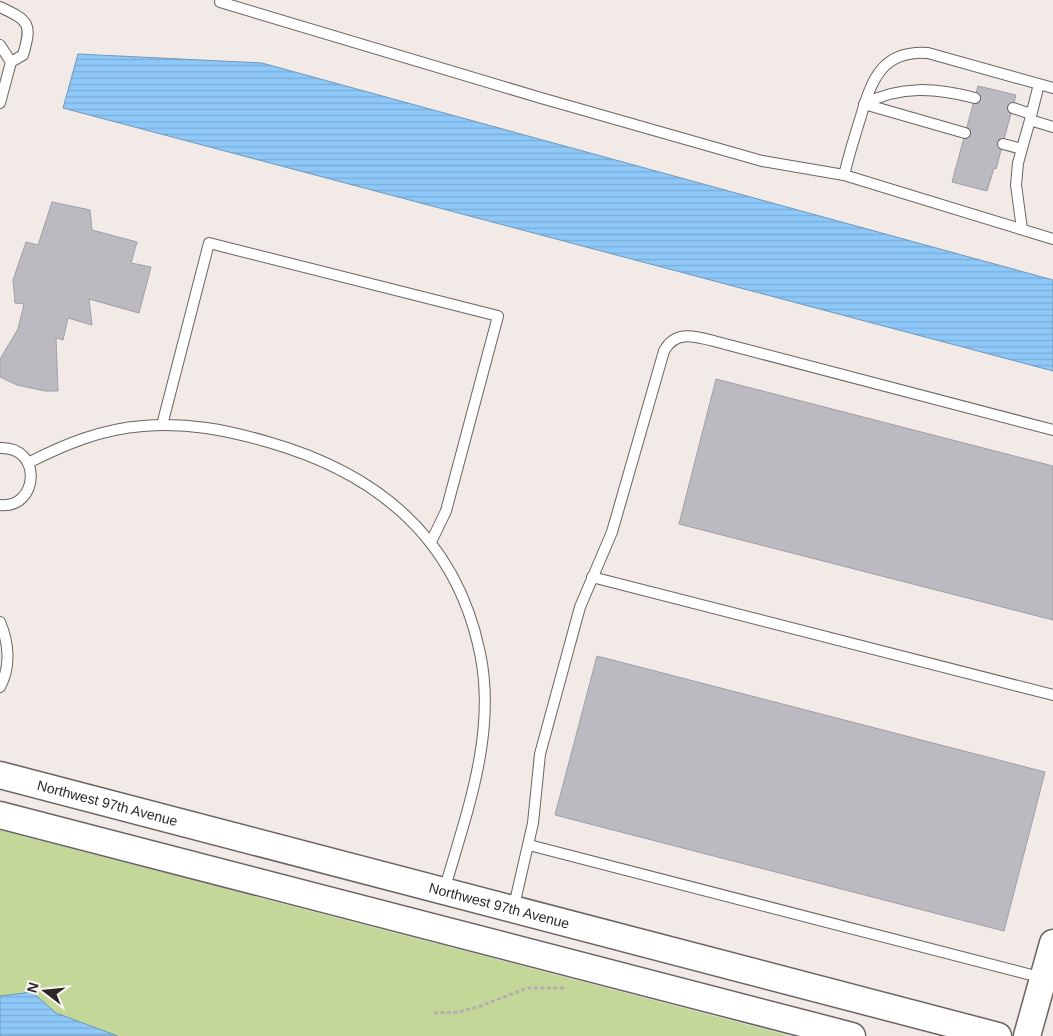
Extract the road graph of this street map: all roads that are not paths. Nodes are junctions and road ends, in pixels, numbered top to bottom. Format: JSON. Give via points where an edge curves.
{"nodes":[{"id":1,"x":221,"y":0,"type":"edge"},
{"id":2,"x":0,"y":7,"type":"edge"},
{"id":3,"x":0,"y":45,"type":"edge"},
{"id":4,"x":11,"y":62,"type":"junction"},
{"id":5,"x":1039,"y":84,"type":"junction"},
{"id":6,"x":1053,"y":88,"type":"edge"},
{"id":7,"x":975,"y":98,"type":"dead end"},
{"id":8,"x":0,"y":103,"type":"edge"},
{"id":9,"x":864,"y":104,"type":"junction"},
{"id":10,"x":1013,"y":108,"type":"dead end"},
{"id":11,"x":1030,"y":117,"type":"junction"},
{"id":12,"x":1053,"y":127,"type":"edge"},
{"id":13,"x":965,"y":133,"type":"dead end"},
{"id":14,"x":1003,"y":144,"type":"dead end"},
{"id":15,"x":1022,"y":149,"type":"junction"},
{"id":16,"x":844,"y":175,"type":"junction"},
{"id":17,"x":1022,"y":229,"type":"junction"},
{"id":18,"x":1053,"y":239,"type":"edge"},
{"id":19,"x":162,"y":425,"type":"junction"},
{"id":20,"x":1053,"y":430,"type":"edge"},
{"id":21,"x":0,"y":448,"type":"edge"},
{"id":22,"x":28,"y":463,"type":"junction"},
{"id":23,"x":0,"y":505,"type":"edge"},
{"id":24,"x":431,"y":542,"type":"junction"},
{"id":25,"x":592,"y":577,"type":"junction"},
{"id":26,"x":0,"y":622,"type":"edge"},
{"id":27,"x":0,"y":687,"type":"edge"},
{"id":28,"x":1053,"y":695,"type":"edge"},
{"id":29,"x":0,"y":775,"type":"edge"},
{"id":30,"x":0,"y":815,"type":"edge"},
{"id":31,"x":529,"y":845,"type":"junction"},
{"id":32,"x":444,"y":891,"type":"junction"},
{"id":33,"x":513,"y":910,"type":"junction"},
{"id":34,"x":1053,"y":943,"type":"edge"},
{"id":35,"x":504,"y":946,"type":"junction"},
{"id":36,"x":1043,"y":978,"type":"junction"},
{"id":37,"x":852,"y":1036,"type":"edge"},
{"id":38,"x":998,"y":1036,"type":"edge"},
{"id":39,"x":1027,"y":1036,"type":"edge"}],
"edges":[{"from":1,"to":16,"type":"lane","via":[[531,95],[762,161]]},
{"from":2,"to":4,"type":"lane","via":[[19,16],[27,23],[29,32],[23,55]]},
{"from":3,"to":4,"type":"lane"},
{"from":4,"to":8,"type":"lane"},
{"from":5,"to":6,"type":"lane"},
{"from":5,"to":9,"type":"lane","via":[[914,52],[901,55],[880,70]]},
{"from":5,"to":11,"type":"lane"},
{"from":7,"to":9,"type":"lane","via":[[930,89],[902,90]]},
{"from":9,"to":13,"type":"lane"},
{"from":9,"to":16,"type":"lane"},
{"from":10,"to":11,"type":"lane"},
{"from":11,"to":12,"type":"lane"},
{"from":11,"to":15,"type":"lane"},
{"from":14,"to":15,"type":"lane"},
{"from":15,"to":17,"type":"lane","via":[[1016,185]]},
{"from":16,"to":17,"type":"lane"},
{"from":17,"to":18,"type":"lane"},
{"from":19,"to":22,"type":"lane","via":[[124,428],[95,435],[64,445]]},
{"from":19,"to":24,"type":"lane","via":[[207,428],[245,436],[324,460],[380,494],[418,526]]},
{"from":19,"to":24,"type":"lane","via":[[210,243],[498,316],[446,511]]},
{"from":20,"to":25,"type":"lane","via":[[725,344],[675,337],[667,345],[612,532]]},
{"from":21,"to":22,"type":"lane","via":[[15,450]]},
{"from":22,"to":23,"type":"lane","via":[[31,482],[28,491],[14,503]]},
{"from":24,"to":32,"type":"lane","via":[[468,612],[480,653],[485,693],[478,766]]},
{"from":25,"to":28,"type":"lane"},
{"from":25,"to":31,"type":"lane","via":[[580,607],[540,754]]},
{"from":26,"to":27,"type":"lane","via":[[6,641],[8,666]]},
{"from":29,"to":32,"type":"street","name":"Northwest 97th Avenue"},
{"from":30,"to":35,"type":"street"},
{"from":31,"to":33,"type":"lane"},
{"from":31,"to":36,"type":"lane"},
{"from":32,"to":33,"type":"street","name":"Northwest 97th Avenue"},
{"from":33,"to":35,"type":"street"},
{"from":33,"to":38,"type":"street","name":"Northwest 97th Avenue"},
{"from":34,"to":36,"type":"street"},
{"from":35,"to":37,"type":"street"},
{"from":36,"to":39,"type":"street"}]}
